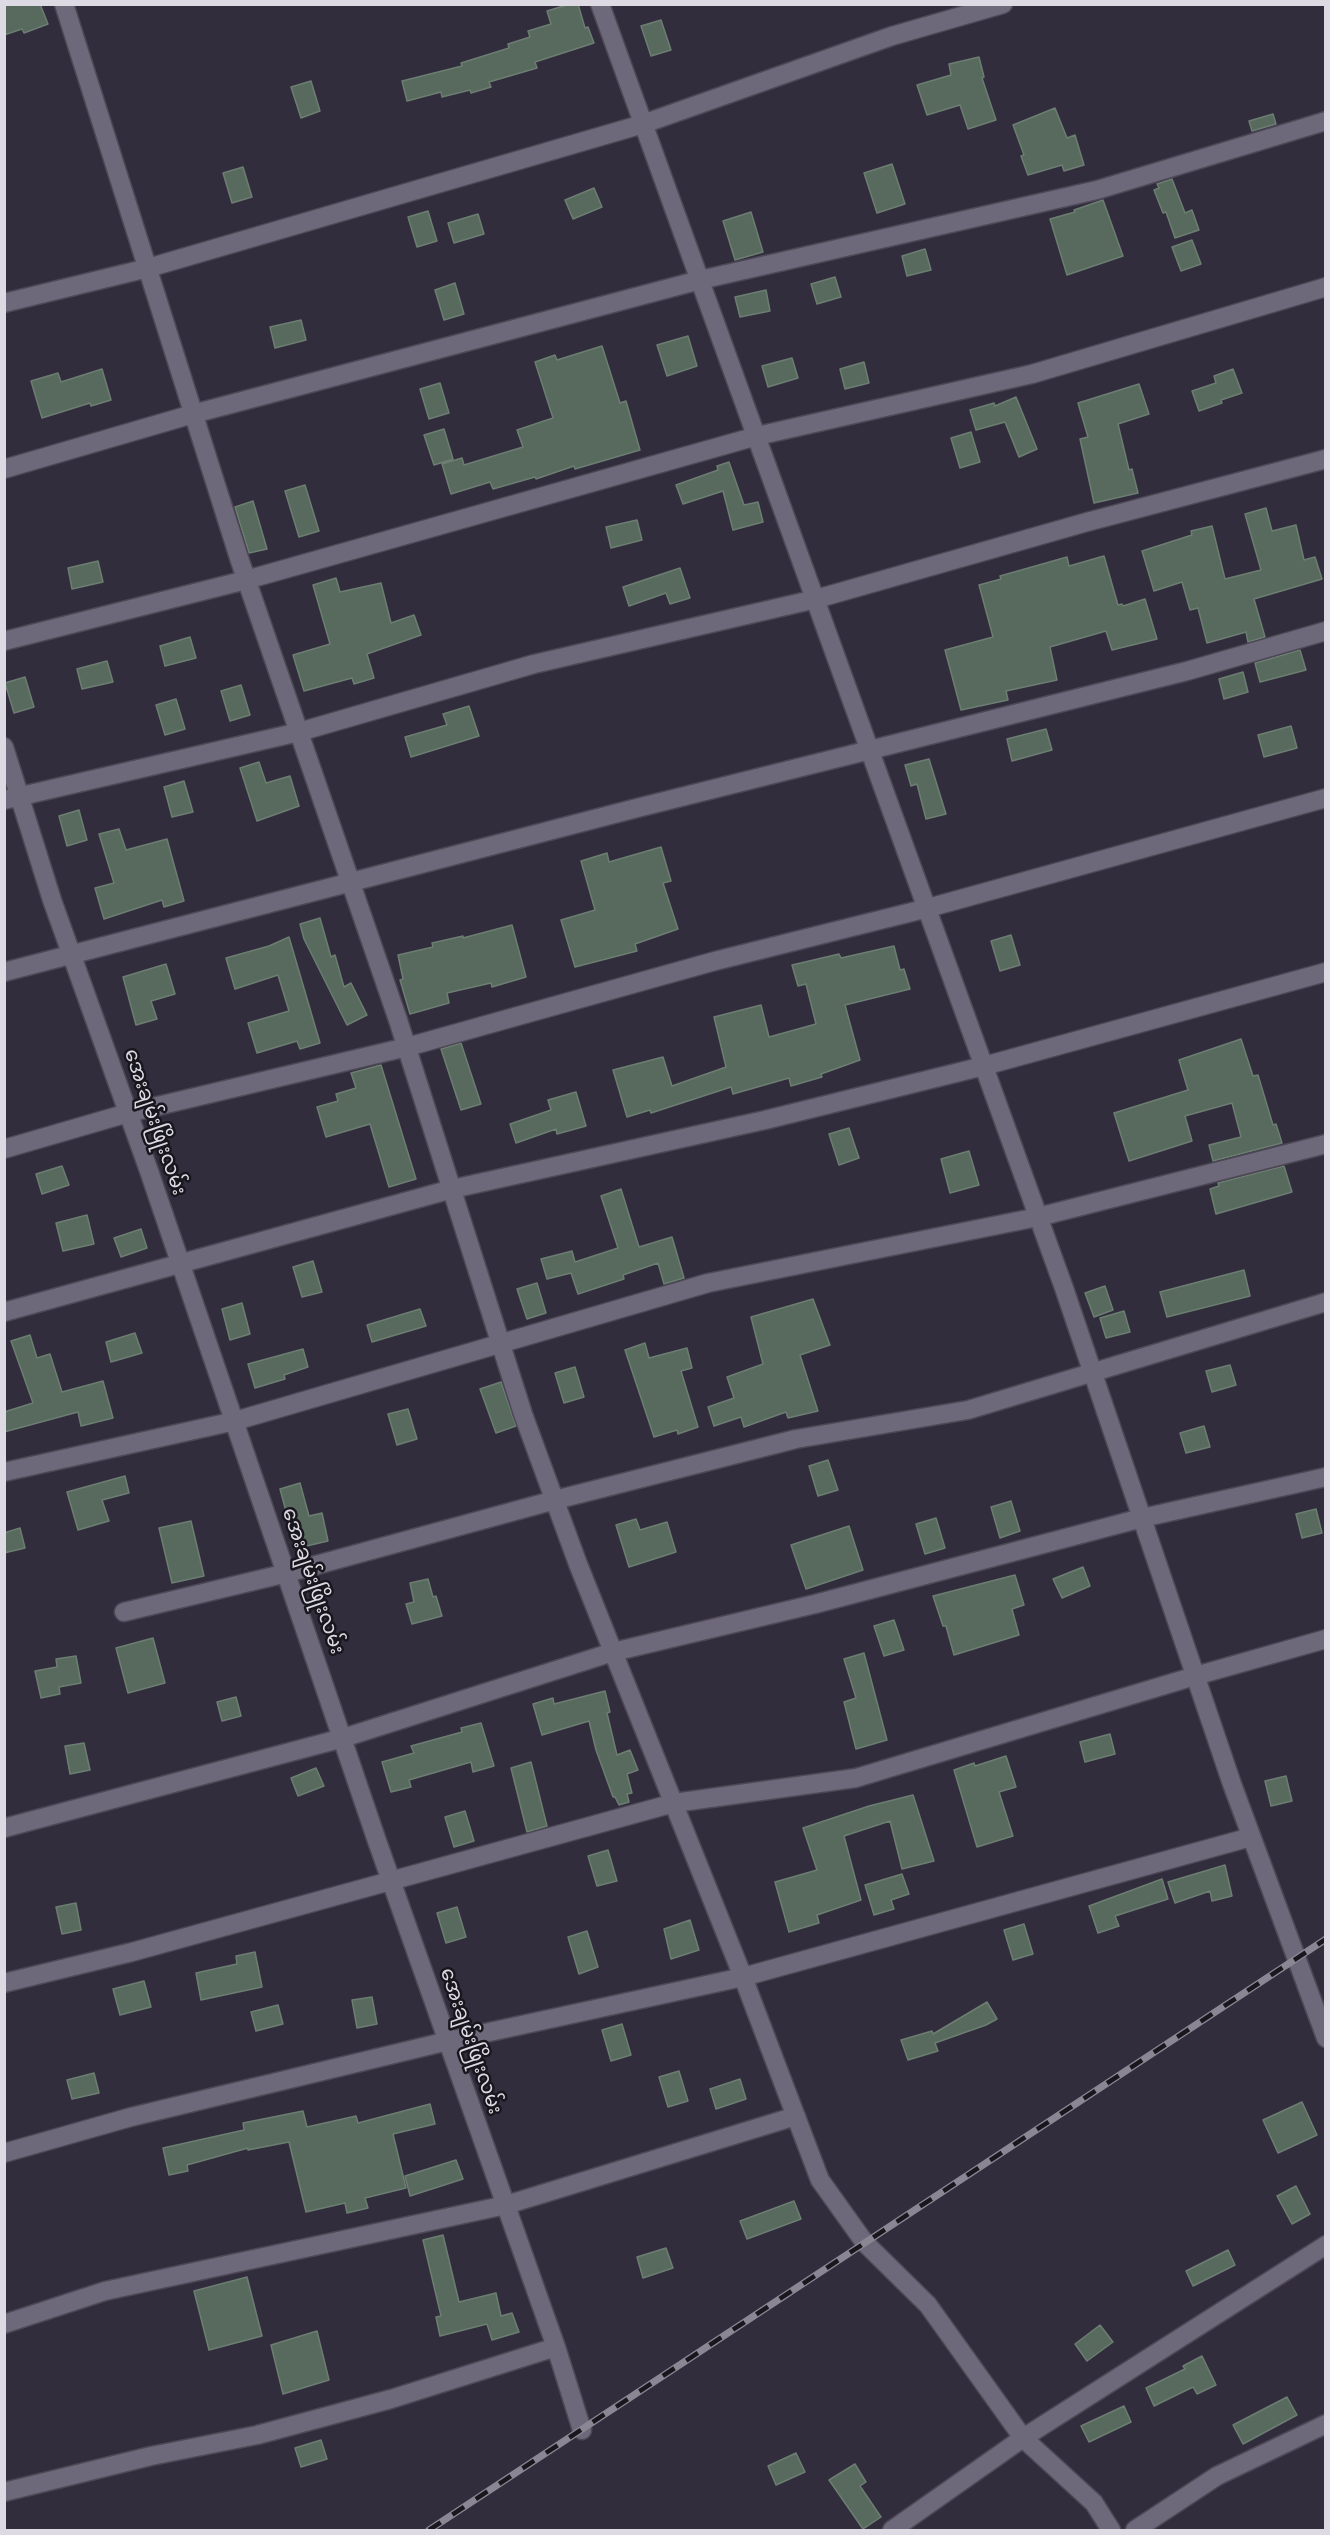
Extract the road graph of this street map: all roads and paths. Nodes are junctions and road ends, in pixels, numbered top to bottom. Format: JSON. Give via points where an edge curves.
{"nodes":[{"id":1,"x":64,"y":4,"type":"edge"},
{"id":2,"x":600,"y":4,"type":"edge"},
{"id":3,"x":1003,"y":4,"type":"edge"},
{"id":4,"x":1326,"y":121,"type":"edge"},
{"id":5,"x":644,"y":123,"type":"junction"},
{"id":6,"x":148,"y":268,"type":"junction"},
{"id":7,"x":700,"y":280,"type":"junction"},
{"id":8,"x":1326,"y":287,"type":"edge"},
{"id":9,"x":4,"y":303,"type":"edge"},
{"id":10,"x":193,"y":414,"type":"junction"},
{"id":11,"x":757,"y":436,"type":"junction"},
{"id":12,"x":1326,"y":459,"type":"edge"},
{"id":13,"x":4,"y":469,"type":"edge"},
{"id":14,"x":246,"y":580,"type":"junction"},
{"id":15,"x":816,"y":599,"type":"junction"},
{"id":16,"x":1326,"y":631,"type":"edge"},
{"id":17,"x":4,"y":641,"type":"edge"},
{"id":18,"x":299,"y":732,"type":"junction"},
{"id":19,"x":4,"y":747,"type":"edge"},
{"id":20,"x":870,"y":749,"type":"junction"},
{"id":21,"x":12,"y":798,"type":"edge"},
{"id":22,"x":1326,"y":798,"type":"edge"},
{"id":23,"x":351,"y":882,"type":"junction"},
{"id":24,"x":928,"y":908,"type":"junction"},
{"id":25,"x":71,"y":953,"type":"junction"},
{"id":26,"x":4,"y":972,"type":"edge"},
{"id":27,"x":1326,"y":972,"type":"edge"},
{"id":28,"x":407,"y":1047,"type":"junction"},
{"id":29,"x":984,"y":1066,"type":"junction"},
{"id":30,"x":128,"y":1113,"type":"junction"},
{"id":31,"x":1326,"y":1144,"type":"edge"},
{"id":32,"x":4,"y":1149,"type":"edge"},
{"id":33,"x":452,"y":1189,"type":"junction"},
{"id":34,"x":1038,"y":1217,"type":"junction"},
{"id":35,"x":181,"y":1264,"type":"junction"},
{"id":36,"x":1326,"y":1302,"type":"edge"},
{"id":37,"x":4,"y":1312,"type":"edge"},
{"id":38,"x":501,"y":1343,"type":"junction"},
{"id":39,"x":1092,"y":1371,"type":"junction"},
{"id":40,"x":235,"y":1421,"type":"junction"},
{"id":41,"x":4,"y":1472,"type":"edge"},
{"id":42,"x":1326,"y":1477,"type":"edge"},
{"id":43,"x":555,"y":1500,"type":"junction"},
{"id":44,"x":1142,"y":1518,"type":"junction"},
{"id":45,"x":287,"y":1573,"type":"junction"},
{"id":46,"x":124,"y":1612,"type":"dead end"},
{"id":47,"x":1326,"y":1639,"type":"edge"},
{"id":48,"x":613,"y":1652,"type":"junction"},
{"id":49,"x":1195,"y":1676,"type":"junction"},
{"id":50,"x":343,"y":1738,"type":"junction"},
{"id":51,"x":674,"y":1803,"type":"junction"},
{"id":52,"x":4,"y":1828,"type":"edge"},
{"id":53,"x":1251,"y":1837,"type":"junction"},
{"id":54,"x":391,"y":1879,"type":"junction"},
{"id":55,"x":743,"y":1977,"type":"junction"},
{"id":56,"x":4,"y":1983,"type":"edge"},
{"id":57,"x":1326,"y":2038,"type":"edge"},
{"id":58,"x":448,"y":2041,"type":"junction"},
{"id":59,"x":796,"y":2116,"type":"junction"},
{"id":60,"x":4,"y":2152,"type":"edge"},
{"id":61,"x":506,"y":2205,"type":"junction"},
{"id":62,"x":1326,"y":2245,"type":"edge"},
{"id":63,"x":4,"y":2324,"type":"edge"},
{"id":64,"x":556,"y":2347,"type":"junction"},
{"id":65,"x":1326,"y":2424,"type":"edge"},
{"id":66,"x":582,"y":2430,"type":"dead end"},
{"id":67,"x":1023,"y":2438,"type":"junction"},
{"id":68,"x":4,"y":2492,"type":"edge"},
{"id":69,"x":892,"y":2530,"type":"edge"},
{"id":70,"x":1111,"y":2530,"type":"edge"},
{"id":71,"x":1136,"y":2530,"type":"edge"}],
"edges":[{"from":1,"to":6,"type":"street"},
{"from":2,"to":5,"type":"street"},
{"from":3,"to":5,"type":"street","via":[[892,36]]},
{"from":4,"to":7,"type":"street","via":[[1097,190]]},
{"from":5,"to":6,"type":"street"},
{"from":5,"to":7,"type":"street"},
{"from":6,"to":9,"type":"street"},
{"from":6,"to":10,"type":"street"},
{"from":7,"to":10,"type":"street"},
{"from":7,"to":11,"type":"street"},
{"from":8,"to":11,"type":"street","via":[[1032,374]]},
{"from":10,"to":13,"type":"street"},
{"from":10,"to":14,"type":"street"},
{"from":11,"to":14,"type":"street"},
{"from":11,"to":15,"type":"street"},
{"from":12,"to":15,"type":"street"},
{"from":14,"to":17,"type":"street"},
{"from":14,"to":18,"type":"street"},
{"from":15,"to":18,"type":"street","via":[[534,664]]},
{"from":15,"to":20,"type":"street"},
{"from":16,"to":20,"type":"street"},
{"from":18,"to":21,"type":"street"},
{"from":18,"to":23,"type":"street"},
{"from":19,"to":21,"type":"street","name":"အေးချမ်းဖြိုးလမ်း"},
{"from":20,"to":23,"type":"street"},
{"from":20,"to":24,"type":"street"},
{"from":21,"to":25,"type":"street","name":"အေးချမ်းဖြိုးလမ်း"},
{"from":22,"to":24,"type":"street"},
{"from":23,"to":25,"type":"street"},
{"from":23,"to":28,"type":"street"},
{"from":24,"to":28,"type":"street","via":[[715,961]]},
{"from":24,"to":29,"type":"street"},
{"from":25,"to":26,"type":"street"},
{"from":25,"to":30,"type":"street","name":"အေးချမ်းဖြိုးလမ်း"},
{"from":27,"to":29,"type":"street"},
{"from":28,"to":30,"type":"street"},
{"from":28,"to":33,"type":"street"},
{"from":29,"to":33,"type":"street"},
{"from":29,"to":34,"type":"street"},
{"from":30,"to":32,"type":"street"},
{"from":30,"to":35,"type":"street","name":"အေးချမ်းဖြိုးလမ်း"},
{"from":31,"to":34,"type":"street"},
{"from":33,"to":35,"type":"street"},
{"from":33,"to":38,"type":"street"},
{"from":34,"to":38,"type":"street","via":[[708,1283]]},
{"from":34,"to":39,"type":"street"},
{"from":35,"to":37,"type":"street"},
{"from":35,"to":40,"type":"street","name":"အေးချမ်းဖြိုးလမ်း"},
{"from":36,"to":39,"type":"street"},
{"from":38,"to":40,"type":"street"},
{"from":38,"to":43,"type":"street"},
{"from":39,"to":43,"type":"street","via":[[968,1410],[796,1439]]},
{"from":39,"to":44,"type":"street"},
{"from":40,"to":41,"type":"street"},
{"from":40,"to":45,"type":"street","name":"အေးချမ်းဖြိုးလမ်း"},
{"from":42,"to":44,"type":"street"},
{"from":43,"to":45,"type":"street"},
{"from":43,"to":48,"type":"street"},
{"from":44,"to":48,"type":"street","via":[[815,1604]]},
{"from":44,"to":49,"type":"street"},
{"from":45,"to":46,"type":"street"},
{"from":45,"to":50,"type":"street","name":"အေးချမ်းဖြိုးလမ်း"},
{"from":47,"to":49,"type":"street"},
{"from":48,"to":50,"type":"street"},
{"from":48,"to":51,"type":"street"},
{"from":49,"to":51,"type":"street","via":[[856,1778]]},
{"from":49,"to":53,"type":"street"},
{"from":50,"to":52,"type":"street"},
{"from":50,"to":54,"type":"street","name":"အေးချမ်းဖြိုးလမ်း"},
{"from":51,"to":54,"type":"street"},
{"from":51,"to":55,"type":"street"},
{"from":53,"to":55,"type":"street"},
{"from":53,"to":57,"type":"street"},
{"from":54,"to":56,"type":"street","via":[[132,1952]]},
{"from":54,"to":58,"type":"street","name":"အေးချမ်းဖြိုးလမ်း"},
{"from":55,"to":58,"type":"street"},
{"from":55,"to":59,"type":"street"},
{"from":58,"to":60,"type":"street"},
{"from":58,"to":61,"type":"street","name":"အေးချမ်းဖြိုးလမ်း"},
{"from":59,"to":61,"type":"street"},
{"from":59,"to":67,"type":"street","via":[[820,2180],[865,2243],[928,2305]]},
{"from":61,"to":63,"type":"street","via":[[105,2291]]},
{"from":61,"to":64,"type":"street","name":"အေးချမ်းဖြိုးလမ်း"},
{"from":62,"to":67,"type":"street"},
{"from":64,"to":66,"type":"street","name":"အေးချမ်းဖြိုးလမ်း"},
{"from":64,"to":68,"type":"street","via":[[391,2399],[257,2435]]},
{"from":65,"to":71,"type":"street","via":[[1217,2476]]},
{"from":67,"to":69,"type":"street"},
{"from":67,"to":70,"type":"street","via":[[1094,2504]]}]}
